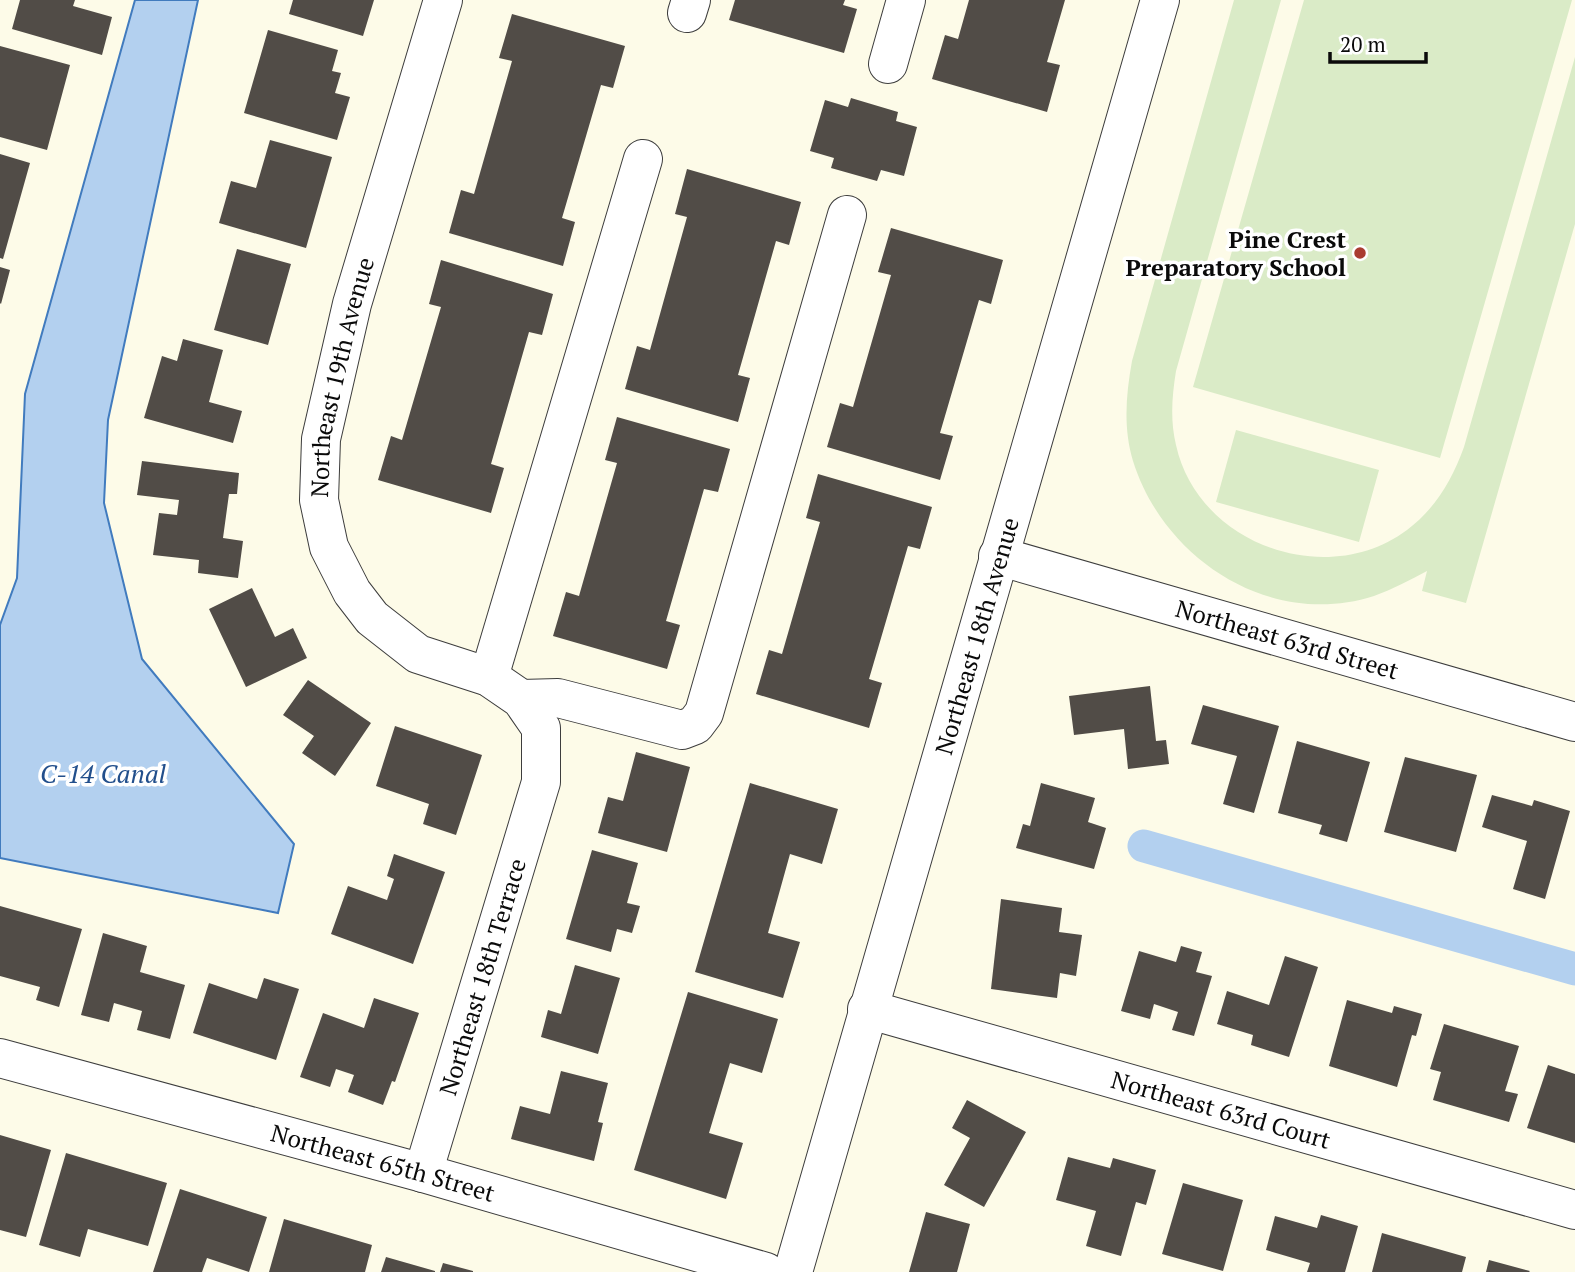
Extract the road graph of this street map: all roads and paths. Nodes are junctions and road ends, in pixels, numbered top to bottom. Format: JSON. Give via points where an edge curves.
{"nodes":[{"id":1,"x":443,"y":0,"type":"edge"},
{"id":2,"x":906,"y":0,"type":"edge"},
{"id":3,"x":1160,"y":0,"type":"edge"},
{"id":4,"x":888,"y":64,"type":"dead end"},
{"id":5,"x":643,"y":159,"type":"dead end"},
{"id":6,"x":847,"y":215,"type":"dead end"},
{"id":7,"x":999,"y":556,"type":"junction"},
{"id":8,"x":489,"y":677,"type":"junction"},
{"id":9,"x":521,"y":699,"type":"junction"},
{"id":10,"x":1575,"y":722,"type":"edge"},
{"id":11,"x":541,"y":782,"type":"joint"},
{"id":12,"x":867,"y":1009,"type":"junction"},
{"id":13,"x":0,"y":1058,"type":"edge"},
{"id":14,"x":423,"y":1173,"type":"junction"},
{"id":15,"x":1575,"y":1210,"type":"edge"},
{"id":16,"x":766,"y":1272,"type":"edge"},
{"id":17,"x":793,"y":1272,"type":"edge"}],
"edges":[{"from":1,"to":8,"type":"street","name":"Northeast 19th Avenue","via":[[352,304],[321,439],[319,500],[329,547],[352,592],[372,618],[418,654]]},
{"from":2,"to":4,"type":"street"},
{"from":3,"to":7,"type":"street","name":"Northeast 18th Avenue"},
{"from":5,"to":8,"type":"street"},
{"from":6,"to":9,"type":"street","via":[[704,713],[695,725],[682,730],[558,698]]},
{"from":7,"to":10,"type":"street","name":"Northeast 63rd Street"},
{"from":7,"to":12,"type":"street","name":"Northeast 18th Avenue"},
{"from":8,"to":9,"type":"street","name":"Northeast 19th Avenue"},
{"from":9,"to":11,"type":"street","name":"Northeast 19th Avenue","via":[[541,728]]},
{"from":11,"to":14,"type":"street","name":"Northeast 18th Terrace"},
{"from":12,"to":15,"type":"street","name":"Northeast 63rd Court"},
{"from":12,"to":17,"type":"street","name":"Northeast 18th Avenue"},
{"from":13,"to":14,"type":"street","name":"Northeast 65th Street"},
{"from":14,"to":16,"type":"street","name":"Northeast 65th Street"}]}
